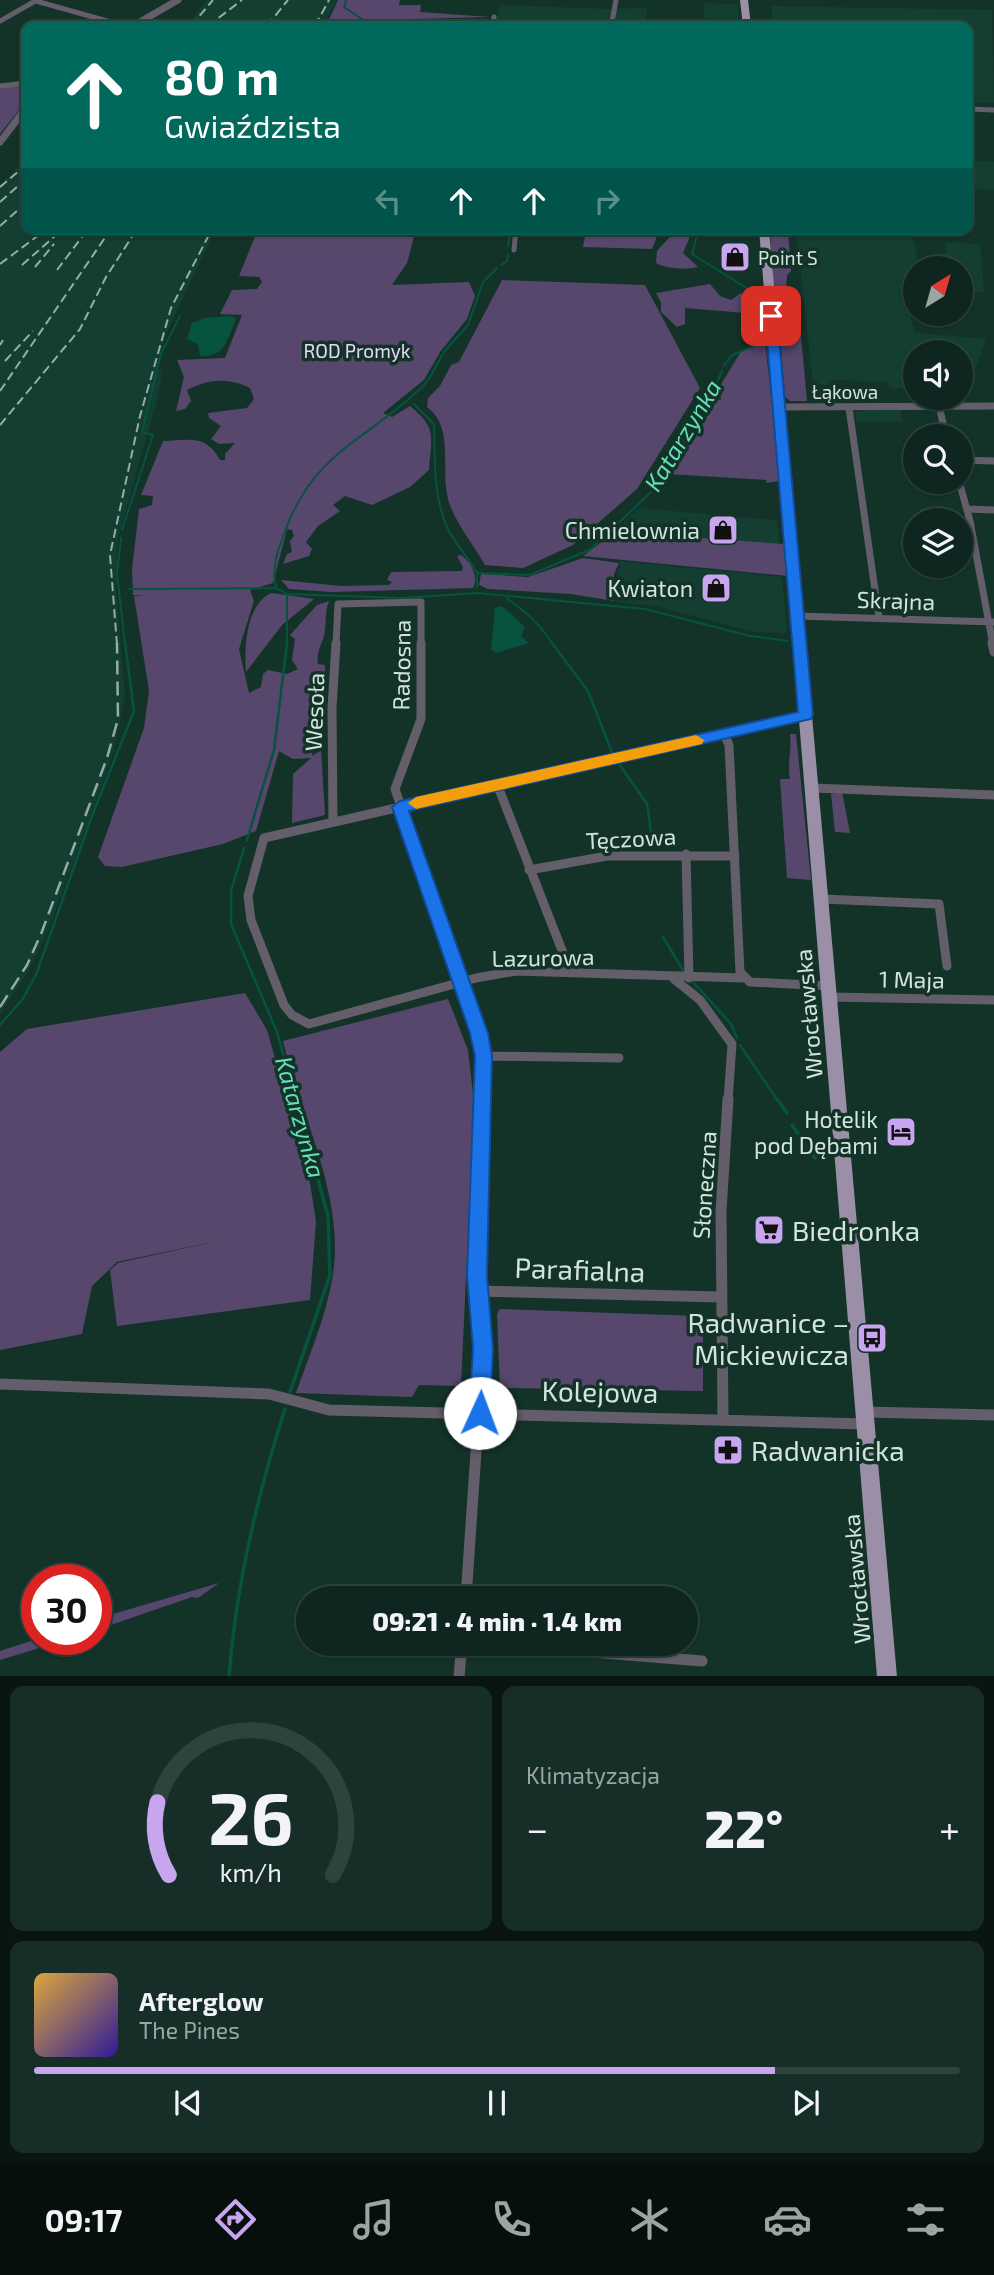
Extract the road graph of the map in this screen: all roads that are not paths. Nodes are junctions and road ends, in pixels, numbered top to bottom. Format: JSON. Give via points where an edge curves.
{"nodes":[{"id":1,"x":37,"y":0,"type":"edge"},
{"id":2,"x":178,"y":0,"type":"edge"},
{"id":3,"x":616,"y":0,"type":"edge"},
{"id":4,"x":744,"y":0,"type":"edge"},
{"id":5,"x":495,"y":17,"type":"dead end"},
{"id":6,"x":0,"y":21,"type":"edge"},
{"id":7,"x":108,"y":21,"type":"edge"},
{"id":8,"x":142,"y":21,"type":"edge"},
{"id":9,"x":494,"y":21,"type":"edge"},
{"id":10,"x":612,"y":21,"type":"edge"},
{"id":11,"x":746,"y":21,"type":"edge"},
{"id":12,"x":21,"y":84,"type":"edge"},
{"id":13,"x":0,"y":86,"type":"edge"},
{"id":14,"x":973,"y":109,"type":"edge"},
{"id":15,"x":994,"y":110,"type":"edge"},
{"id":16,"x":21,"y":115,"type":"edge"},
{"id":17,"x":0,"y":142,"type":"edge"},
{"id":18,"x":515,"y":235,"type":"edge"},
{"id":19,"x":765,"y":235,"type":"edge"},
{"id":20,"x":514,"y":250,"type":"dead end"},
{"id":21,"x":973,"y":406,"type":"edge"},
{"id":22,"x":994,"y":406,"type":"edge"},
{"id":23,"x":779,"y":407,"type":"junction"},
{"id":24,"x":903,"y":407,"type":"edge"},
{"id":25,"x":849,"y":408,"type":"junction"},
{"id":26,"x":973,"y":460,"type":"edge"},
{"id":27,"x":994,"y":461,"type":"edge"},
{"id":28,"x":973,"y":509,"type":"edge"},
{"id":29,"x":994,"y":510,"type":"edge"},
{"id":30,"x":973,"y":537,"type":"edge"},
{"id":31,"x":338,"y":604,"type":"joint"},
{"id":32,"x":798,"y":617,"type":"junction"},
{"id":33,"x":879,"y":618,"type":"junction"},
{"id":34,"x":991,"y":622,"type":"edge"},
{"id":35,"x":994,"y":652,"type":"edge"},
{"id":36,"x":806,"y":715,"type":"junction"},
{"id":37,"x":724,"y":734,"type":"junction"},
{"id":38,"x":497,"y":784,"type":"junction"},
{"id":39,"x":812,"y":788,"type":"junction"},
{"id":40,"x":994,"y":795,"type":"edge"},
{"id":41,"x":400,"y":807,"type":"junction"},
{"id":42,"x":333,"y":822,"type":"junction"},
{"id":43,"x":687,"y":854,"type":"junction"},
{"id":44,"x":735,"y":856,"type":"junction"},
{"id":45,"x":529,"y":870,"type":"junction"},
{"id":46,"x":822,"y":899,"type":"junction"},
{"id":47,"x":947,"y":966,"type":"dead end"},
{"id":48,"x":565,"y":972,"type":"junction"},
{"id":49,"x":672,"y":978,"type":"junction"},
{"id":50,"x":689,"y":978,"type":"junction"},
{"id":51,"x":743,"y":978,"type":"junction"},
{"id":52,"x":462,"y":983,"type":"junction"},
{"id":53,"x":829,"y":992,"type":"junction"},
{"id":54,"x":994,"y":1000,"type":"edge"},
{"id":55,"x":484,"y":1056,"type":"junction"},
{"id":56,"x":619,"y":1058,"type":"dead end"},
{"id":57,"x":477,"y":1291,"type":"junction"},
{"id":58,"x":720,"y":1297,"type":"junction"},
{"id":59,"x":0,"y":1384,"type":"edge"},
{"id":60,"x":480,"y":1413,"type":"junction"},
{"id":61,"x":994,"y":1415,"type":"edge"},
{"id":62,"x":865,"y":1418,"type":"junction"},
{"id":63,"x":723,"y":1419,"type":"junction"},
{"id":64,"x":467,"y":1586,"type":"edge"},
{"id":65,"x":461,"y":1656,"type":"edge"},
{"id":66,"x":641,"y":1656,"type":"edge"},
{"id":67,"x":702,"y":1661,"type":"dead end"},
{"id":68,"x":459,"y":1676,"type":"edge"},
{"id":69,"x":887,"y":1676,"type":"edge"}],
"edges":[{"from":1,"to":6,"type":"street"},
{"from":1,"to":7,"type":"street"},
{"from":2,"to":8,"type":"street"},
{"from":3,"to":10,"type":"street"},
{"from":4,"to":11,"type":"main road"},
{"from":5,"to":9,"type":"street"},
{"from":12,"to":13,"type":"street"},
{"from":14,"to":15,"type":"street"},
{"from":16,"to":17,"type":"street"},
{"from":18,"to":20,"type":"street"},
{"from":19,"to":23,"type":"main road","name":"Wrocławska"},
{"from":21,"to":22,"type":"street","name":"Łąkowa"},
{"from":23,"to":25,"type":"street","name":"Łąkowa"},
{"from":23,"to":32,"type":"main road","name":"Wrocławska"},
{"from":24,"to":25,"type":"street","name":"Łąkowa"},
{"from":25,"to":33,"type":"street"},
{"from":26,"to":27,"type":"street"},
{"from":28,"to":29,"type":"street"},
{"from":30,"to":34,"type":"street"},
{"from":31,"to":41,"type":"street","name":"Radosna","via":[[422,602],[422,709],[395,786]]},
{"from":31,"to":42,"type":"street","name":"Wesoła","via":[[332,708]]},
{"from":32,"to":33,"type":"street","name":"Skrajna"},
{"from":32,"to":36,"type":"main road","name":"Wrocławska"},
{"from":33,"to":34,"type":"street","name":"Skrajna"},
{"from":34,"to":35,"type":"street"},
{"from":36,"to":37,"type":"street"},
{"from":36,"to":39,"type":"main road","name":"Wrocławska"},
{"from":37,"to":38,"type":"street"},
{"from":37,"to":44,"type":"street","via":[[729,744]]},
{"from":38,"to":41,"type":"street"},
{"from":38,"to":45,"type":"street"},
{"from":39,"to":40,"type":"street"},
{"from":39,"to":46,"type":"main road","name":"Wrocławska"},
{"from":41,"to":42,"type":"street"},
{"from":41,"to":52,"type":"street","name":"Radosna"},
{"from":42,"to":52,"type":"street","name":"Lazurowa","via":[[264,838],[248,896],[249,916],[291,1014],[309,1024]]},
{"from":43,"to":44,"type":"street","name":"Tęczowa"},
{"from":43,"to":45,"type":"street","name":"Tęczowa","via":[[646,852]]},
{"from":43,"to":50,"type":"street"},
{"from":44,"to":51,"type":"street"},
{"from":45,"to":48,"type":"street","via":[[565,958]]},
{"from":46,"to":47,"type":"street","via":[[939,904]]},
{"from":46,"to":53,"type":"main road","name":"Wrocławska"},
{"from":48,"to":49,"type":"street","name":"Lazurowa"},
{"from":48,"to":52,"type":"street","name":"Lazurowa","via":[[516,971]]},
{"from":49,"to":50,"type":"street","name":"Lazurowa"},
{"from":49,"to":58,"type":"street","name":"Słoneczna","via":[[700,1000],[732,1044]]},
{"from":50,"to":51,"type":"street","name":"Lazurowa"},
{"from":51,"to":53,"type":"street"},
{"from":52,"to":55,"type":"street","name":"Radosna"},
{"from":53,"to":54,"type":"street","name":"1 Maja"},
{"from":53,"to":62,"type":"main road","name":"Wrocławska"},
{"from":55,"to":56,"type":"street"},
{"from":55,"to":57,"type":"street","name":"Radosna"},
{"from":57,"to":58,"type":"street","name":"Parafialna"},
{"from":57,"to":60,"type":"street","via":[[483,1349]]},
{"from":58,"to":63,"type":"street","name":"Słoneczna"},
{"from":59,"to":60,"type":"street","name":"Kolejowa","via":[[269,1394],[329,1410]]},
{"from":60,"to":63,"type":"street","name":"Kolejowa"},
{"from":60,"to":64,"type":"street"},
{"from":61,"to":62,"type":"street","name":"Kolejowa"},
{"from":62,"to":63,"type":"street","name":"Kolejowa"},
{"from":62,"to":69,"type":"main road","name":"Wrocławska"},
{"from":65,"to":68,"type":"street"},
{"from":66,"to":67,"type":"street"}]}
